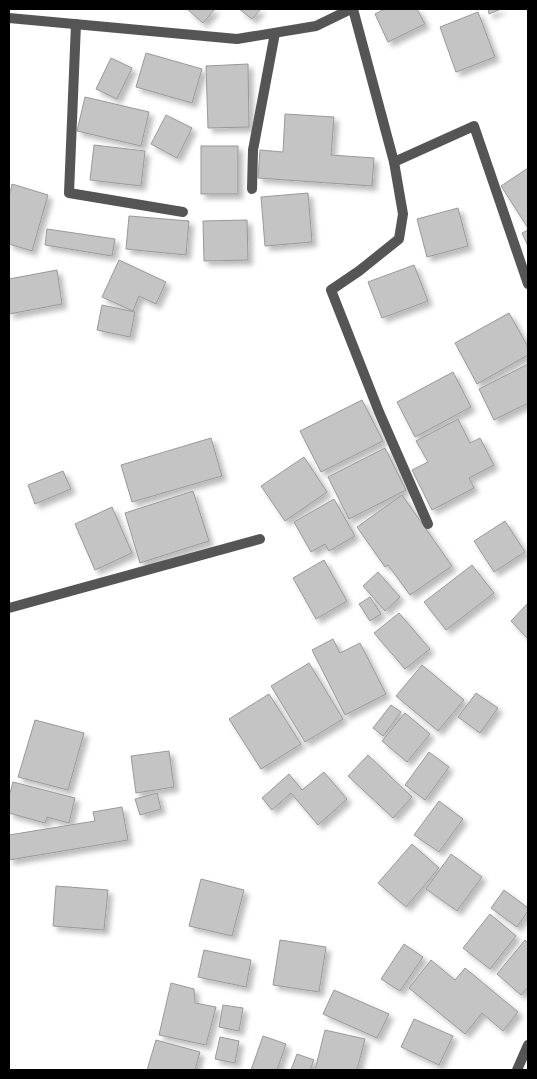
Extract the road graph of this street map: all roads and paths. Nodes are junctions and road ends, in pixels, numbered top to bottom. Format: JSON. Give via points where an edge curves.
{"nodes":[{"id":1,"x":352,"y":9,"type":"edge"},
{"id":2,"x":9,"y":18,"type":"edge"},
{"id":3,"x":76,"y":24,"type":"junction"},
{"id":4,"x":275,"y":33,"type":"junction"},
{"id":5,"x":394,"y":162,"type":"junction"},
{"id":6,"x":252,"y":190,"type":"dead end"},
{"id":7,"x":183,"y":212,"type":"dead end"},
{"id":8,"x":528,"y":284,"type":"edge"},
{"id":9,"x":428,"y":524,"type":"dead end"},
{"id":10,"x":260,"y":539,"type":"dead end"},
{"id":11,"x":9,"y":608,"type":"edge"},
{"id":12,"x":528,"y":1044,"type":"edge"},
{"id":13,"x":517,"y":1070,"type":"edge"}],
"edges":[{"from":1,"to":4,"type":"street","via":[[316,26]]},
{"from":1,"to":5,"type":"street"},
{"from":2,"to":3,"type":"street"},
{"from":3,"to":4,"type":"street","via":[[237,39]]},
{"from":3,"to":7,"type":"street","via":[[69,193]]},
{"from":4,"to":6,"type":"street","via":[[253,150]]},
{"from":5,"to":8,"type":"street","via":[[474,126]]},
{"from":5,"to":9,"type":"street","via":[[403,214],[399,239],[331,290]]},
{"from":10,"to":11,"type":"street"},
{"from":12,"to":13,"type":"street"}]}
